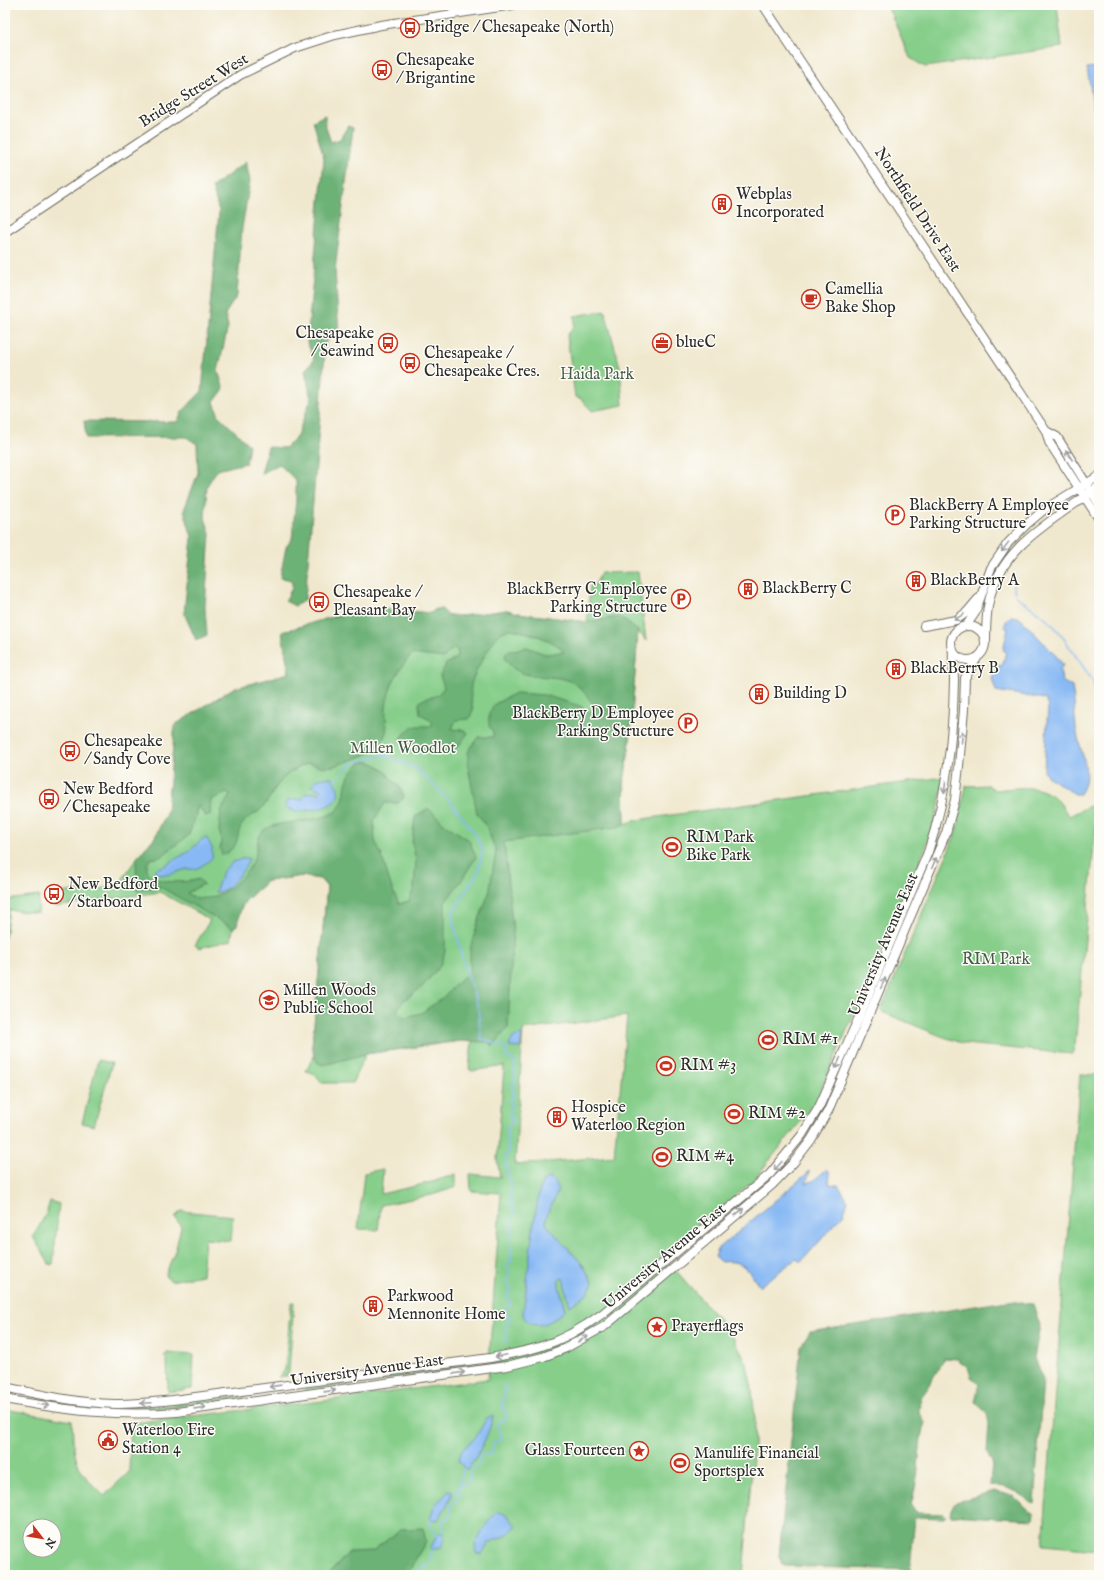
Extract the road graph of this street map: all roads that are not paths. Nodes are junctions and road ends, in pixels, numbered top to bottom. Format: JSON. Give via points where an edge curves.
{"nodes":[{"id":1,"x":512,"y":5,"type":"edge"},
{"id":2,"x":763,"y":5,"type":"edge"},
{"id":3,"x":5,"y":232,"type":"edge"},
{"id":4,"x":1046,"y":432,"type":"junction"},
{"id":5,"x":1099,"y":476,"type":"edge"},
{"id":6,"x":1087,"y":484,"type":"junction"},
{"id":7,"x":1099,"y":486,"type":"edge"},
{"id":8,"x":1079,"y":488,"type":"junction"},
{"id":9,"x":1092,"y":492,"type":"junction"},
{"id":10,"x":1084,"y":497,"type":"junction"},
{"id":11,"x":1099,"y":504,"type":"edge"},
{"id":12,"x":1099,"y":519,"type":"edge"},
{"id":13,"x":983,"y":592,"type":"junction"},
{"id":14,"x":924,"y":626,"type":"dead end"},
{"id":15,"x":966,"y":626,"type":"junction"},
{"id":16,"x":986,"y":641,"type":"junction"},
{"id":17,"x":952,"y":650,"type":"junction"},
{"id":18,"x":976,"y":658,"type":"junction"},
{"id":19,"x":5,"y":1387,"type":"edge"},
{"id":20,"x":5,"y":1399,"type":"edge"}],
"edges":[{"from":1,"to":3,"type":"main road","name":"Bridge Street West","via":[[335,34],[296,48],[240,75]]},
{"from":2,"to":4,"type":"main road","name":"Northfield Drive East"},
{"from":6,"to":4,"type":"main road","name":"Northfield Drive East","one_way":true,"via":[[1057,437]]},
{"from":4,"to":8,"type":"main road","name":"Northfield Drive East","via":[[1049,442]]},
{"from":5,"to":6,"type":"main road"},
{"from":6,"to":8,"type":"main road"},
{"from":6,"to":9,"type":"main road","name":"Northfield Drive East"},
{"from":7,"to":9,"type":"main road"},
{"from":8,"to":10,"type":"main road","name":"Northfield Drive East"},
{"from":8,"to":13,"type":"main road","one_way":true,"via":[[1045,509],[1008,543],[991,568]]},
{"from":9,"to":10,"type":"main road"},
{"from":9,"to":11,"type":"main road","name":"Northfield Drive East"},
{"from":10,"to":12,"type":"main road","name":"Northfield Drive East"},
{"from":10,"to":16,"type":"main road","via":[[1034,532],[1008,560],[996,580],[989,601]]},
{"from":13,"to":14,"type":"main road","one_way":true,"via":[[967,612],[956,620]]},
{"from":13,"to":15,"type":"main road","via":[[975,613]]},
{"from":15,"to":16,"type":"main road","via":[[977,627]]},
{"from":15,"to":17,"type":"main road","via":[[954,634]]},
{"from":16,"to":18,"type":"main road","via":[[984,651]]},
{"from":17,"to":18,"type":"main road","via":[[960,658]]},
{"from":17,"to":19,"type":"main road","name":"University Avenue East","one_way":true,"via":[[952,725],[944,797],[936,829],[860,1015],[819,1107],[802,1135],[770,1174],[602,1314],[587,1325],[552,1342],[490,1358],[173,1400],[115,1404],[80,1401]]},
{"from":20,"to":18,"type":"main road","name":"University Avenue East","one_way":true,"via":[[104,1413],[177,1412],[507,1366],[566,1348],[604,1326],[772,1185],[811,1140],[828,1111],[946,833],[955,800],[965,678]]}]}
